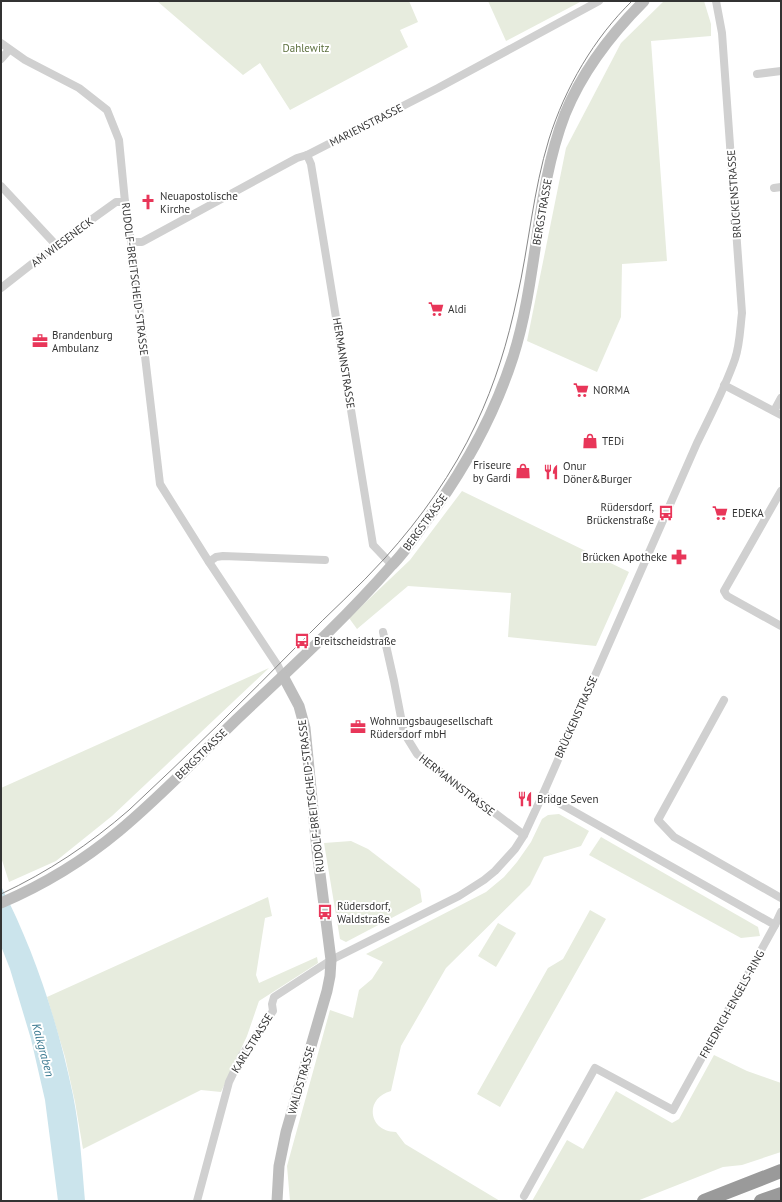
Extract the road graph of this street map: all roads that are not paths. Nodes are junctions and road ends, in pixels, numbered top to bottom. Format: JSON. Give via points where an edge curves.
{"nodes":[{"id":1,"x":599,"y":1,"type":"edge"},
{"id":2,"x":644,"y":1,"type":"edge"},
{"id":3,"x":716,"y":1,"type":"edge"},
{"id":4,"x":1,"y":43,"type":"edge"},
{"id":5,"x":9,"y":50,"type":"junction"},
{"id":6,"x":1,"y":59,"type":"edge"},
{"id":7,"x":781,"y":71,"type":"edge"},
{"id":8,"x":757,"y":74,"type":"dead end"},
{"id":9,"x":307,"y":155,"type":"junction"},
{"id":10,"x":1,"y":186,"type":"edge"},
{"id":11,"x":125,"y":202,"type":"junction"},
{"id":12,"x":131,"y":242,"type":"junction"},
{"id":13,"x":56,"y":244,"type":"junction"},
{"id":14,"x":1,"y":288,"type":"edge"},
{"id":15,"x":724,"y":385,"type":"junction"},
{"id":16,"x":781,"y":398,"type":"edge"},
{"id":17,"x":777,"y":413,"type":"edge"},
{"id":18,"x":781,"y":491,"type":"edge"},
{"id":19,"x":325,"y":560,"type":"dead end"},
{"id":20,"x":209,"y":562,"type":"junction"},
{"id":21,"x":392,"y":565,"type":"junction"},
{"id":22,"x":781,"y":626,"type":"edge"},
{"id":23,"x":383,"y":632,"type":"dead end"},
{"id":24,"x":283,"y":676,"type":"junction"},
{"id":25,"x":724,"y":700,"type":"dead end"},
{"id":26,"x":543,"y":794,"type":"junction"},
{"id":27,"x":524,"y":835,"type":"junction"},
{"id":28,"x":781,"y":898,"type":"edge"},
{"id":29,"x":1,"y":904,"type":"edge"},
{"id":30,"x":781,"y":912,"type":"edge"},
{"id":31,"x":775,"y":925,"type":"junction"},
{"id":32,"x":331,"y":960,"type":"junction"},
{"id":33,"x":781,"y":1171,"type":"edge"},
{"id":34,"x":781,"y":1194,"type":"edge"},
{"id":35,"x":524,"y":1196,"type":"dead end"},
{"id":36,"x":197,"y":1201,"type":"edge"},
{"id":37,"x":277,"y":1201,"type":"edge"},
{"id":38,"x":704,"y":1201,"type":"edge"},
{"id":39,"x":761,"y":1201,"type":"edge"}],
"edges":[{"from":1,"to":9,"type":"street","name":"MARIENSTRASSE"},
{"from":2,"to":21,"type":"street","name":"BERGSTRASSE","via":[[629,15],[599,55],[565,114],[545,192],[526,309],[513,357],[490,418],[451,486]]},
{"from":3,"to":15,"type":"street","name":"BRÜCKENSTRASSE","via":[[722,33],[742,313],[735,359]]},
{"from":4,"to":5,"type":"street","name":"RUDOLF-BREITSCHEID-STRASSE"},
{"from":5,"to":6,"type":"street"},
{"from":5,"to":11,"type":"street","name":"RUDOLF-BREITSCHEID-STRASSE","via":[[79,88],[107,110],[119,140]]},
{"from":7,"to":8,"type":"street"},
{"from":9,"to":12,"type":"street","name":"MARIENSTRASSE","via":[[297,158],[142,242]]},
{"from":9,"to":21,"type":"street","name":"HERMANNSTRASSE","via":[[311,164],[373,545]]},
{"from":10,"to":13,"type":"street"},
{"from":11,"to":12,"type":"street","name":"RUDOLF-BREITSCHEID-STRASSE"},
{"from":11,"to":13,"type":"street","name":"AM WIESENECK","via":[[116,202]]},
{"from":12,"to":20,"type":"street","name":"RUDOLF-BREITSCHEID-STRASSE","via":[[160,484]]},
{"from":13,"to":14,"type":"street","name":"AM WIESENECK"},
{"from":15,"to":17,"type":"street"},
{"from":15,"to":26,"type":"street","name":"BRÜCKENSTRASSE"},
{"from":16,"to":17,"type":"street"},
{"from":18,"to":22,"type":"street","via":[[724,591],[727,596]]},
{"from":19,"to":20,"type":"street","via":[[223,556]]},
{"from":20,"to":24,"type":"street","name":"RUDOLF-BREITSCHEID-STRASSE"},
{"from":21,"to":24,"type":"street","name":"BERGSTRASSE"},
{"from":23,"to":27,"type":"street","name":"HERMANNSTRASSE","via":[[404,733],[417,754]]},
{"from":24,"to":29,"type":"street","name":"BERGSTRASSE","via":[[129,822],[96,849],[55,876]]},
{"from":24,"to":32,"type":"street","name":"RUDOLF-BREITSCHEID-STRASSE","via":[[299,706],[305,728]]},
{"from":25,"to":28,"type":"street","via":[[658,820],[674,837]]},
{"from":26,"to":27,"type":"street","name":"BRÜCKENSTRASSE"},
{"from":26,"to":31,"type":"street"},
{"from":27,"to":32,"type":"street","name":"BRÜCKENSTRASSE","via":[[501,865],[472,888]]},
{"from":30,"to":31,"type":"street"},
{"from":31,"to":35,"type":"street","name":"FRIEDRICH-ENGELS-RING","via":[[673,1110],[595,1068]]},
{"from":32,"to":36,"type":"street","name":"KARLSTRASSE","via":[[274,997],[273,1011],[242,1055],[229,1082]]},
{"from":32,"to":37,"type":"street","name":"WALDSTRASSE","via":[[327,991],[286,1132],[279,1166]]},
{"from":33,"to":38,"type":"highway"},
{"from":34,"to":39,"type":"highway"}]}
